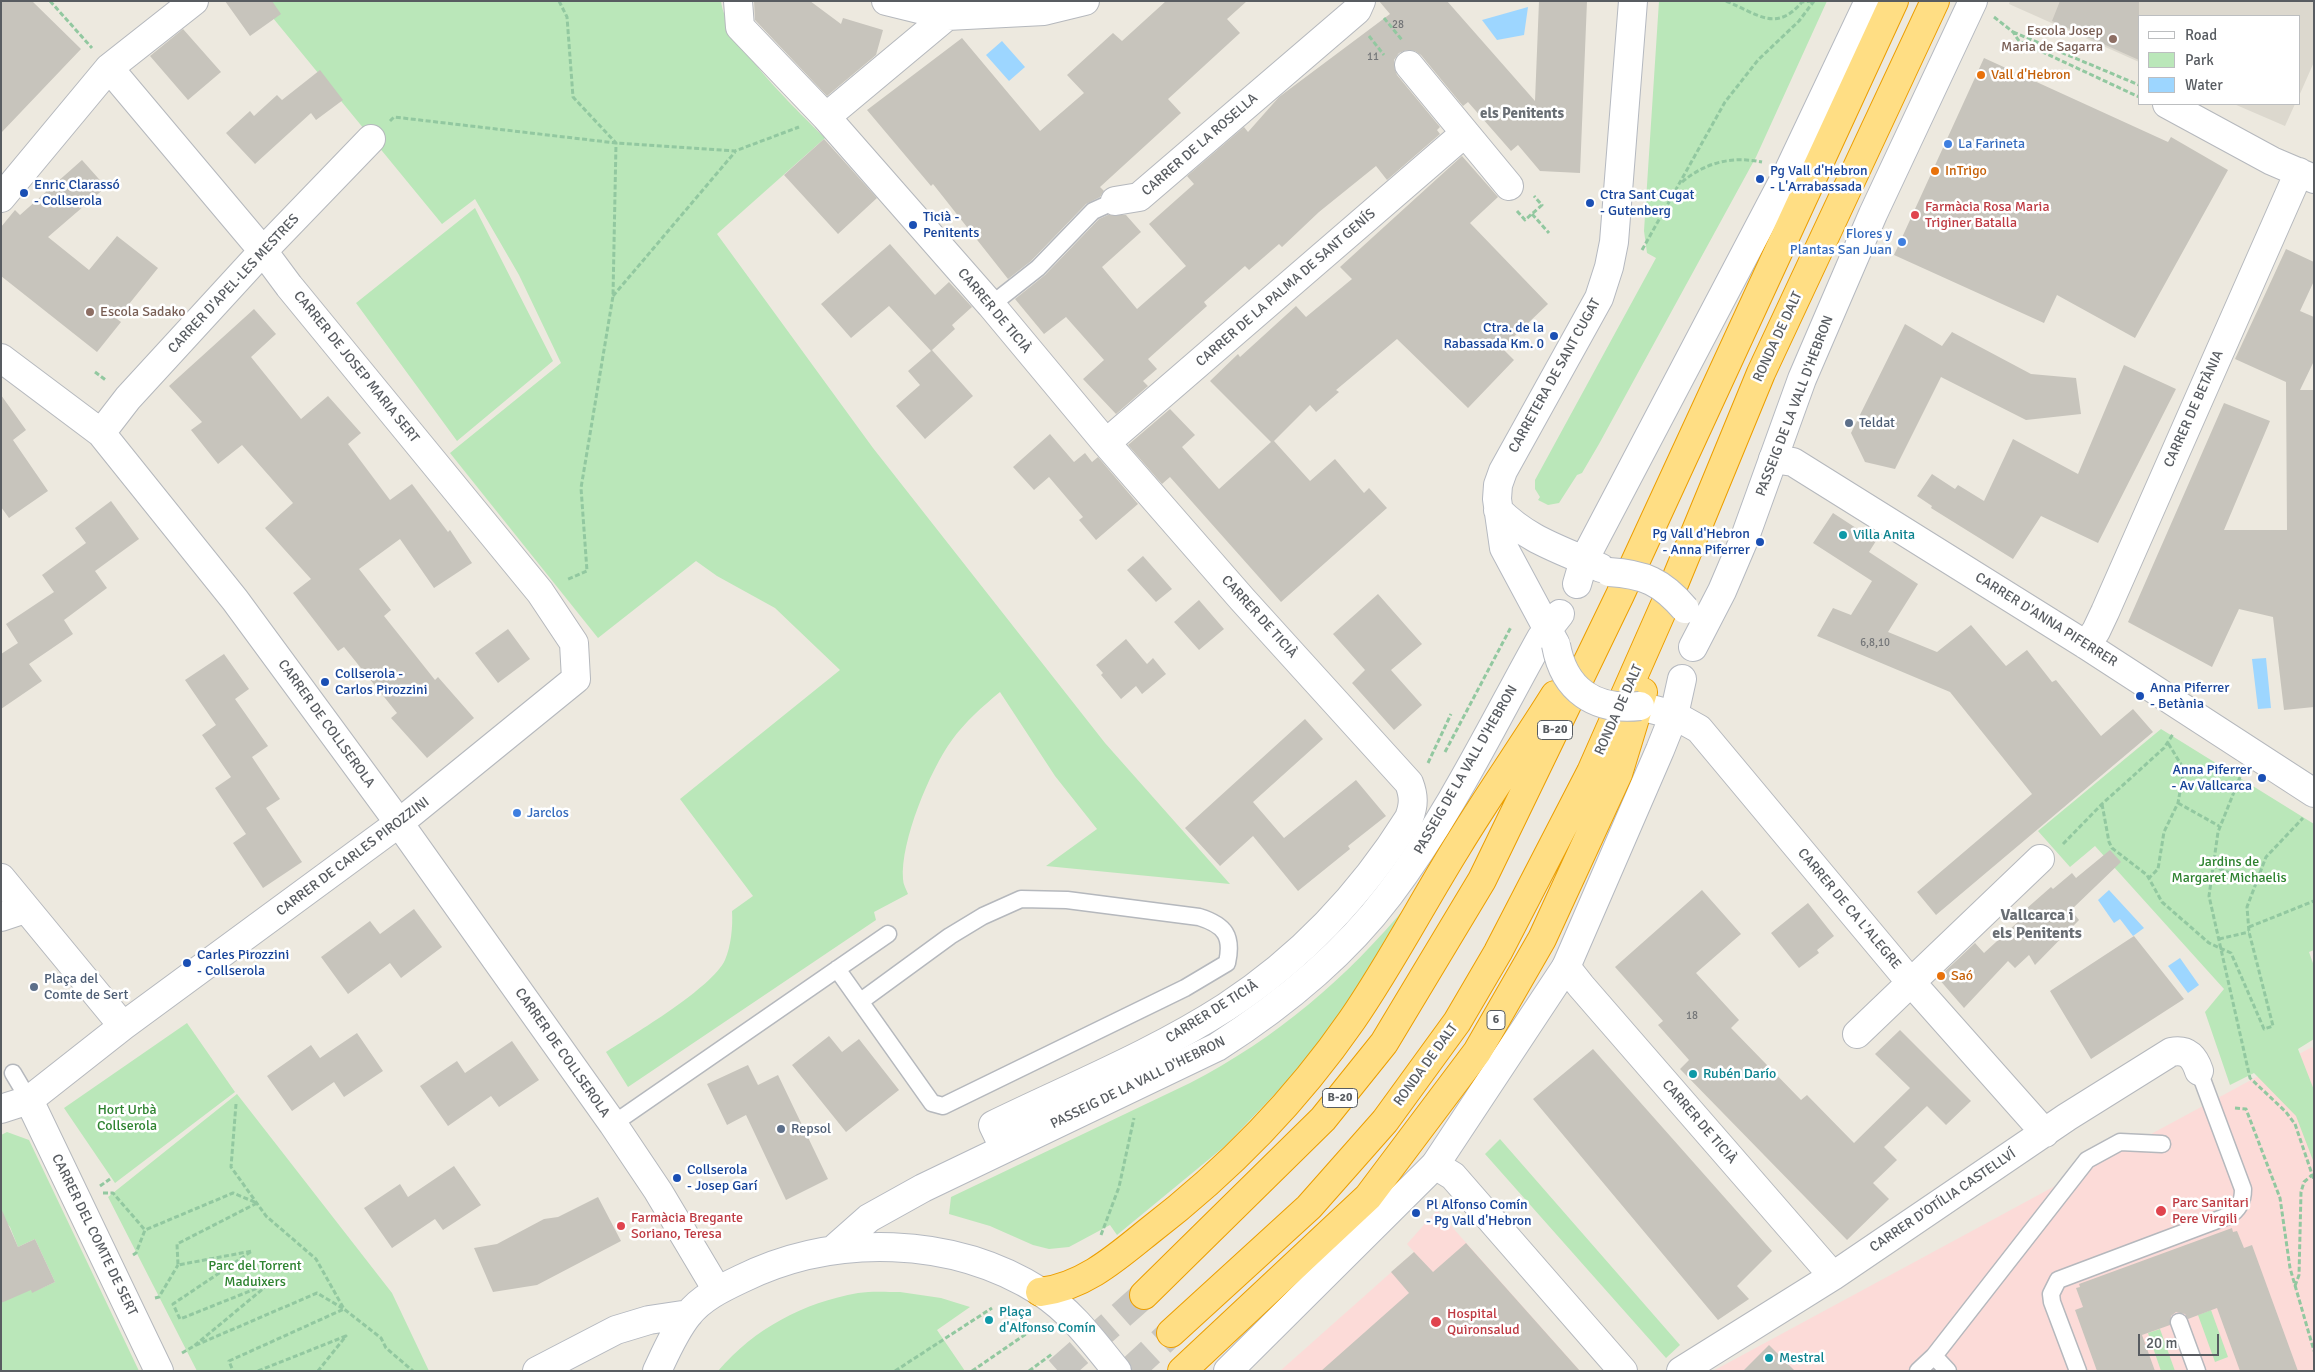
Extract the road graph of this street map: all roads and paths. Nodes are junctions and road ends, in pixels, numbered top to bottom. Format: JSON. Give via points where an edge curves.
{"nodes":[{"id":1,"x":50,"y":1,"type":"edge"},
{"id":2,"x":194,"y":1,"type":"edge"},
{"id":3,"x":559,"y":1,"type":"edge"},
{"id":4,"x":738,"y":1,"type":"edge"},
{"id":5,"x":886,"y":1,"type":"edge"},
{"id":6,"x":1085,"y":1,"type":"edge"},
{"id":7,"x":1633,"y":1,"type":"edge"},
{"id":8,"x":1726,"y":1,"type":"edge"},
{"id":9,"x":1812,"y":1,"type":"edge"},
{"id":10,"x":1869,"y":1,"type":"edge"},
{"id":11,"x":1894,"y":1,"type":"edge"},
{"id":12,"x":1935,"y":1,"type":"edge"},
{"id":13,"x":1981,"y":7,"type":"edge"},
{"id":14,"x":1367,"y":9,"type":"edge"},
{"id":15,"x":947,"y":16,"type":"junction"},
{"id":16,"x":2013,"y":32,"type":"junction"},
{"id":17,"x":1368,"y":36,"type":"dead end"},
{"id":18,"x":1400,"y":55,"type":"junction"},
{"id":19,"x":103,"y":60,"type":"junction"},
{"id":20,"x":2138,"y":85,"type":"edge"},
{"id":21,"x":2138,"y":97,"type":"edge"},
{"id":22,"x":2169,"y":105,"type":"edge"},
{"id":23,"x":826,"y":117,"type":"junction"},
{"id":24,"x":800,"y":127,"type":"dead end"},
{"id":25,"x":1465,"y":133,"type":"junction"},
{"id":26,"x":372,"y":139,"type":"joint"},
{"id":27,"x":616,"y":144,"type":"junction"},
{"id":28,"x":735,"y":151,"type":"junction"},
{"id":29,"x":1763,"y":162,"type":"dead end"},
{"id":30,"x":2306,"y":176,"type":"edge"},
{"id":31,"x":1681,"y":184,"type":"junction"},
{"id":32,"x":1509,"y":186,"type":"dead end"},
{"id":33,"x":1,"y":198,"type":"edge"},
{"id":34,"x":1115,"y":201,"type":"joint"},
{"id":35,"x":1542,"y":205,"type":"dead end"},
{"id":36,"x":1532,"y":214,"type":"junction"},
{"id":37,"x":1525,"y":220,"type":"dead end"},
{"id":38,"x":1549,"y":233,"type":"dead end"},
{"id":39,"x":263,"y":251,"type":"junction"},
{"id":40,"x":1637,"y":254,"type":"dead end"},
{"id":41,"x":613,"y":296,"type":"junction"},
{"id":42,"x":991,"y":305,"type":"junction"},
{"id":43,"x":1,"y":358,"type":"edge"},
{"id":44,"x":95,"y":372,"type":"dead end"},
{"id":45,"x":111,"y":385,"type":"dead end"},
{"id":46,"x":101,"y":434,"type":"junction"},
{"id":47,"x":1106,"y":442,"type":"junction"},
{"id":48,"x":1773,"y":459,"type":"junction"},
{"id":49,"x":1498,"y":510,"type":"junction"},
{"id":50,"x":1581,"y":572,"type":"junction"},
{"id":51,"x":1615,"y":583,"type":"junction"},
{"id":52,"x":1674,"y":584,"type":"junction"},
{"id":53,"x":540,"y":592,"type":"junction"},
{"id":54,"x":1511,"y":627,"type":"dead end"},
{"id":55,"x":1554,"y":629,"type":"junction"},
{"id":56,"x":2086,"y":645,"type":"junction"},
{"id":57,"x":1693,"y":647,"type":"junction"},
{"id":58,"x":576,"y":679,"type":"joint"},
{"id":59,"x":1682,"y":679,"type":"junction"},
{"id":60,"x":1644,"y":705,"type":"junction"},
{"id":61,"x":1451,"y":714,"type":"dead end"},
{"id":62,"x":1674,"y":715,"type":"junction"},
{"id":63,"x":2175,"y":731,"type":"dead end"},
{"id":64,"x":2168,"y":743,"type":"junction"},
{"id":65,"x":1442,"y":758,"type":"dead end"},
{"id":66,"x":1424,"y":770,"type":"dead end"},
{"id":67,"x":2242,"y":774,"type":"dead end"},
{"id":68,"x":2102,"y":804,"type":"junction"},
{"id":69,"x":2178,"y":804,"type":"junction"},
{"id":70,"x":2309,"y":805,"type":"edge"},
{"id":71,"x":399,"y":824,"type":"junction"},
{"id":72,"x":2219,"y":826,"type":"junction"},
{"id":73,"x":2049,"y":854,"type":"joint"},
{"id":74,"x":2212,"y":866,"type":"junction"},
{"id":75,"x":1,"y":878,"type":"edge"},
{"id":76,"x":2148,"y":879,"type":"junction"},
{"id":77,"x":2256,"y":883,"type":"junction"},
{"id":78,"x":2314,"y":901,"type":"edge"},
{"id":79,"x":9,"y":911,"type":"edge"},
{"id":80,"x":2249,"y":930,"type":"junction"},
{"id":81,"x":888,"y":934,"type":"dead end"},
{"id":82,"x":2220,"y":939,"type":"junction"},
{"id":83,"x":2221,"y":949,"type":"junction"},
{"id":84,"x":1566,"y":967,"type":"junction"},
{"id":85,"x":837,"y":969,"type":"junction"},
{"id":86,"x":1912,"y":982,"type":"junction"},
{"id":87,"x":861,"y":1001,"type":"junction"},
{"id":88,"x":124,"y":1026,"type":"junction"},
{"id":89,"x":1857,"y":1034,"type":"dead end"},
{"id":90,"x":2199,"y":1071,"type":"joint"},
{"id":91,"x":13,"y":1073,"type":"dead end"},
{"id":92,"x":29,"y":1100,"type":"junction"},
{"id":93,"x":236,"y":1104,"type":"dead end"},
{"id":94,"x":2230,"y":1107,"type":"dead end"},
{"id":95,"x":1,"y":1109,"type":"edge"},
{"id":96,"x":1135,"y":1112,"type":"dead end"},
{"id":97,"x":613,"y":1124,"type":"junction"},
{"id":98,"x":2045,"y":1133,"type":"junction"},
{"id":99,"x":2162,"y":1144,"type":"dead end"},
{"id":100,"x":1004,"y":1148,"type":"junction"},
{"id":101,"x":1435,"y":1165,"type":"junction"},
{"id":102,"x":2312,"y":1175,"type":"junction"},
{"id":103,"x":2314,"y":1180,"type":"edge"},
{"id":104,"x":113,"y":1193,"type":"dead end"},
{"id":105,"x":257,"y":1203,"type":"junction"},
{"id":106,"x":145,"y":1230,"type":"junction"},
{"id":107,"x":1099,"y":1241,"type":"dead end"},
{"id":108,"x":834,"y":1249,"type":"junction"},
{"id":109,"x":128,"y":1257,"type":"dead end"},
{"id":110,"x":178,"y":1264,"type":"junction"},
{"id":111,"x":1833,"y":1276,"type":"junction"},
{"id":112,"x":2295,"y":1286,"type":"junction"},
{"id":113,"x":717,"y":1290,"type":"junction"},
{"id":114,"x":1040,"y":1292,"type":"junction"},
{"id":115,"x":1144,"y":1295,"type":"tunnel mouth"},
{"id":116,"x":150,"y":1300,"type":"dead end"},
{"id":117,"x":344,"y":1308,"type":"junction"},
{"id":118,"x":992,"y":1308,"type":"dead end"},
{"id":119,"x":689,"y":1314,"type":"junction"},
{"id":120,"x":2180,"y":1322,"type":"dead end"},
{"id":121,"x":1029,"y":1332,"type":"dead end"},
{"id":122,"x":1171,"y":1333,"type":"tunnel mouth"},
{"id":123,"x":2314,"y":1351,"type":"edge"},
{"id":124,"x":1052,"y":1354,"type":"dead end"},
{"id":125,"x":1934,"y":1356,"type":"junction"},
{"id":126,"x":158,"y":1371,"type":"edge"},
{"id":127,"x":233,"y":1371,"type":"edge"},
{"id":128,"x":258,"y":1371,"type":"edge"},
{"id":129,"x":318,"y":1371,"type":"edge"},
{"id":130,"x":413,"y":1371,"type":"edge"},
{"id":131,"x":537,"y":1371,"type":"edge"},
{"id":132,"x":657,"y":1371,"type":"edge"},
{"id":133,"x":895,"y":1371,"type":"edge"},
{"id":134,"x":972,"y":1371,"type":"edge"},
{"id":135,"x":1028,"y":1371,"type":"edge"},
{"id":136,"x":1117,"y":1371,"type":"edge"},
{"id":137,"x":1182,"y":1371,"type":"edge"},
{"id":138,"x":1228,"y":1371,"type":"edge"},
{"id":139,"x":1623,"y":1371,"type":"edge"},
{"id":140,"x":1681,"y":1371,"type":"edge"},
{"id":141,"x":1918,"y":1371,"type":"edge"},
{"id":142,"x":1948,"y":1371,"type":"edge"},
{"id":143,"x":2078,"y":1371,"type":"edge"},
{"id":144,"x":2197,"y":1371,"type":"edge"}],
"edges":[{"from":1,"to":19,"type":"path"},
{"from":2,"to":19,"type":"street"},
{"from":3,"to":27,"type":"path","via":[[567,17],[573,97]]},
{"from":4,"to":23,"type":"street","name":"CARRER DE TICIÀ","via":[[740,27]]},
{"from":5,"to":15,"type":"street"},
{"from":6,"to":15,"type":"street","via":[[1044,11]]},
{"from":7,"to":49,"type":"street","name":"CARRETERA DE SANT CUGAT","via":[[1614,242],[1609,267],[1591,313],[1503,471],[1498,485]]},
{"from":8,"to":9,"type":"path","via":[[1773,20],[1791,15],[1802,2]]},
{"from":9,"to":31,"type":"path","via":[[1799,21],[1758,60],[1725,102]]},
{"from":10,"to":50,"type":"street","via":[[1788,170]]},
{"from":11,"to":51,"type":"highway","number":"B-20"},
{"from":12,"to":52,"type":"highway","name":"RONDA DE DALT","via":[[1760,373]]},
{"from":13,"to":16,"type":"path"},
{"from":13,"to":48,"type":"street","name":"PASSEIG DE LA VALL D'HEBRON","via":[[1869,224],[1802,379]]},
{"from":14,"to":18,"type":"path"},
{"from":14,"to":34,"type":"street","name":"CARRER DE LA ROSELLA","via":[[1139,197]]},
{"from":15,"to":23,"type":"street"},
{"from":16,"to":20,"type":"path"},
{"from":16,"to":21,"type":"path","via":[[2027,46]]},
{"from":17,"to":18,"type":"path"},
{"from":18,"to":25,"type":"street"},
{"from":19,"to":33,"type":"street"},
{"from":19,"to":39,"type":"street","name":"CARRER DE JOSEP MARIA SERT"},
{"from":22,"to":30,"type":"street"},
{"from":23,"to":42,"type":"street","name":"CARRER DE TICIÀ"},
{"from":24,"to":28,"type":"path"},
{"from":25,"to":32,"type":"street"},
{"from":25,"to":47,"type":"street","name":"CARRER DE LA PALMA DE SANT GENÍS"},
{"from":26,"to":27,"type":"path","via":[[394,117]]},
{"from":26,"to":39,"type":"street","name":"CARRER D'APEL·LES MESTRES"},
{"from":27,"to":28,"type":"path"},
{"from":27,"to":41,"type":"path"},
{"from":28,"to":41,"type":"path"},
{"from":29,"to":31,"type":"path","via":[[1720,160],[1690,175]]},
{"from":30,"to":56,"type":"street","name":"CARRER DE BETÀNIA","via":[[2096,632]]},
{"from":31,"to":40,"type":"path","via":[[1645,246]]},
{"from":34,"to":42,"type":"lane","name":"CARRER DE LA ROSELLA","via":[[1093,211],[1038,268]]},
{"from":35,"to":36,"type":"path"},
{"from":36,"to":37,"type":"path"},
{"from":36,"to":38,"type":"path"},
{"from":39,"to":46,"type":"street","name":"CARRER D'APEL·LES MESTRES","via":[[128,398]]},
{"from":39,"to":53,"type":"street","name":"CARRER DE JOSEP MARIA SERT"},
{"from":41,"to":53,"type":"path","via":[[580,488],[587,570]]},
{"from":42,"to":47,"type":"street","name":"CARRER DE TICIÀ"},
{"from":43,"to":46,"type":"street","name":"CARRER DE COLLSEROLA"},
{"from":44,"to":45,"type":"path"},
{"from":46,"to":71,"type":"street","name":"CARRER DE COLLSEROLA","via":[[235,600]]},
{"from":47,"to":100,"type":"street","name":"CARRER DE TICIÀ","via":[[1242,599],[1409,783],[1412,809],[1394,842],[1342,909],[1287,961],[1227,1006],[1184,1032],[993,1125]]},
{"from":48,"to":56,"type":"street","name":"CARRER D'ANNA PIFERRER","via":[[1793,462]]},
{"from":48,"to":57,"type":"street","name":"PASSEIG DE LA VALL D'HEBRON","via":[[1745,537]]},
{"from":49,"to":50,"type":"street","via":[[1516,528]]},
{"from":49,"to":55,"type":"street","name":"CARRETERA DE SANT CUGAT","via":[[1504,548]]},
{"from":50,"to":51,"type":"street"},
{"from":50,"to":55,"type":"street","name":"PASSEIG DE LA VALL D'HEBRON"},
{"from":51,"to":57,"type":"street","bridge":true,"via":[[1632,573],[1670,592],[1685,609],[1692,624]]},
{"from":51,"to":114,"type":"highway","via":[[1373,988],[1300,1087],[1247,1146],[1161,1223],[1095,1272],[1065,1287]]},
{"from":51,"to":115,"type":"highway","number":"B-20","via":[[1482,880],[1384,1043],[1323,1119]]},
{"from":52,"to":122,"type":"highway","name":"RONDA DE DALT","via":[[1591,772],[1498,952],[1457,1022],[1385,1121],[1309,1207]]},
{"from":52,"to":137,"type":"highway","number":"6","via":[[1618,774],[1542,939],[1477,1052],[1368,1197]]},
{"from":53,"to":58,"type":"street","name":"CARRER DE JOSEP MARIA SERT","via":[[574,643]]},
{"from":54,"to":65,"type":"path"},
{"from":55,"to":60,"type":"street","name":"CARRETERA DE SANT CUGAT","bridge":true,"via":[[1565,676],[1582,694],[1613,706]]},
{"from":55,"to":100,"type":"street","name":"PASSEIG DE LA VALL D'HEBRON","via":[[1424,845],[1388,896],[1336,953],[1262,1018],[1217,1047]]},
{"from":56,"to":70,"type":"street","name":"CARRER D'ANNA PIFERRER"},
{"from":57,"to":59,"type":"street"},
{"from":58,"to":71,"type":"street","name":"CARRER DE CARLES PIROZZINI"},
{"from":59,"to":60,"type":"street","via":[[1665,694]]},
{"from":59,"to":62,"type":"street"},
{"from":60,"to":62,"type":"street","name":"CARRER DE CA L'ALEGRE"},
{"from":61,"to":66,"type":"path"},
{"from":62,"to":84,"type":"street"},
{"from":62,"to":86,"type":"street","name":"CARRER DE CA L'ALEGRE","via":[[1699,728]]},
{"from":63,"to":64,"type":"path"},
{"from":64,"to":68,"type":"path"},
{"from":64,"to":69,"type":"path","via":[[2182,766]]},
{"from":67,"to":72,"type":"path"},
{"from":68,"to":73,"type":"path"},
{"from":68,"to":76,"type":"path","via":[[2112,848]]},
{"from":69,"to":72,"type":"path"},
{"from":69,"to":76,"type":"path","via":[[2164,832],[2158,869]]},
{"from":70,"to":77,"type":"path","via":[[2270,852]]},
{"from":71,"to":88,"type":"street","name":"CARRER DE CARLES PIROZZINI"},
{"from":71,"to":97,"type":"street","name":"CARRER DE COLLSEROLA"},
{"from":72,"to":74,"type":"path"},
{"from":73,"to":86,"type":"street"},
{"from":74,"to":77,"type":"path"},
{"from":74,"to":82,"type":"path","via":[[2209,896]]},
{"from":75,"to":79,"type":"street"},
{"from":76,"to":83,"type":"path","via":[[2162,902],[2209,943]]},
{"from":77,"to":80,"type":"path","via":[[2247,907]]},
{"from":78,"to":80,"type":"path"},
{"from":79,"to":88,"type":"street"},
{"from":80,"to":82,"type":"path"},
{"from":80,"to":83,"type":"path","via":[[2272,1026],[2264,1029],[2231,953]]},
{"from":81,"to":85,"type":"lane","name":"CARRER DE COLLSEROLA"},
{"from":82,"to":83,"type":"path"},
{"from":83,"to":102,"type":"path","via":[[2250,1078],[2295,1124]]},
{"from":84,"to":101,"type":"street"},
{"from":84,"to":111,"type":"street","name":"CARRER DE TICIÀ"},
{"from":85,"to":87,"type":"lane"},
{"from":85,"to":97,"type":"lane","name":"CARRER DE COLLSEROLA"},
{"from":86,"to":89,"type":"street"},
{"from":86,"to":98,"type":"street","name":"CARRER DE CA L'ALEGRE"},
{"from":87,"to":87,"type":"lane","via":[[932,1103],[942,1106],[1185,988],[1227,963],[1230,951],[1223,930],[1212,921],[1199,917],[1066,900],[1021,899],[950,936]]},
{"from":88,"to":92,"type":"street","name":"CARRER DE CARLES PIROZZINI"},
{"from":90,"to":98,"type":"street","name":"CARRER D'OTÍLIA CASTELLVÍ","via":[[2191,1055],[2171,1052]]},
{"from":90,"to":143,"type":"lane","via":[[2243,1189],[2243,1197],[2236,1212],[2153,1250],[2058,1280],[2053,1286],[2052,1302]]},
{"from":91,"to":92,"type":"lane"},
{"from":92,"to":95,"type":"street"},
{"from":92,"to":126,"type":"street","name":"CARRER DEL COMTE DE SERT"},
{"from":93,"to":105,"type":"path","via":[[231,1167]]},
{"from":94,"to":112,"type":"path","via":[[2246,1109],[2280,1198]]},
{"from":96,"to":107,"type":"path","via":[[1119,1187]]},
{"from":97,"to":113,"type":"street","name":"CARRER DE COLLSEROLA","via":[[658,1191]]},
{"from":98,"to":111,"type":"street","name":"CARRER D'OTÍLIA CASTELLVÍ"},
{"from":99,"to":125,"type":"lane","via":[[2120,1142],[2087,1160]]},
{"from":100,"to":108,"type":"street","name":"PASSEIG DE LA VALL D'HEBRON","via":[[869,1218]]},
{"from":101,"to":138,"type":"street"},
{"from":101,"to":139,"type":"street","via":[[1453,1176]]},
{"from":102,"to":103,"type":"path"},
{"from":102,"to":112,"type":"path","via":[[2304,1182],[2301,1192],[2299,1275]]},
{"from":104,"to":106,"type":"path"},
{"from":105,"to":106,"type":"path","via":[[232,1193]]},
{"from":105,"to":110,"type":"path","via":[[177,1244]]},
{"from":105,"to":117,"type":"path","via":[[266,1216],[316,1259]]},
{"from":106,"to":109,"type":"path","via":[[136,1253]]},
{"from":108,"to":113,"type":"street","via":[[781,1262]]},
{"from":108,"to":114,"type":"street","via":[[907,1248],[956,1256],[986,1265]]},
{"from":110,"to":116,"type":"path","via":[[159,1297]]},
{"from":110,"to":117,"type":"path","via":[[252,1251],[173,1304],[180,1319],[270,1284],[194,1346],[316,1293]]},
{"from":111,"to":140,"type":"street","name":"CARRER D'OTÍLIA CASTELLVÍ"},
{"from":112,"to":123,"type":"path"},
{"from":113,"to":119,"type":"street"},
{"from":114,"to":136,"type":"street","via":[[1079,1325]]},
{"from":117,"to":127,"type":"path","via":[[229,1361]]},
{"from":117,"to":130,"type":"path","via":[[381,1338],[386,1348]]},
{"from":118,"to":133,"type":"path"},
{"from":119,"to":131,"type":"street","via":[[649,1320],[616,1330]]},
{"from":119,"to":132,"type":"street"},
{"from":120,"to":144,"type":"lane"},
{"from":121,"to":134,"type":"path"},
{"from":124,"to":135,"type":"path"},
{"from":125,"to":141,"type":"lane"},
{"from":125,"to":142,"type":"lane"},
{"from":128,"to":129,"type":"path","via":[[346,1336]]}]}
